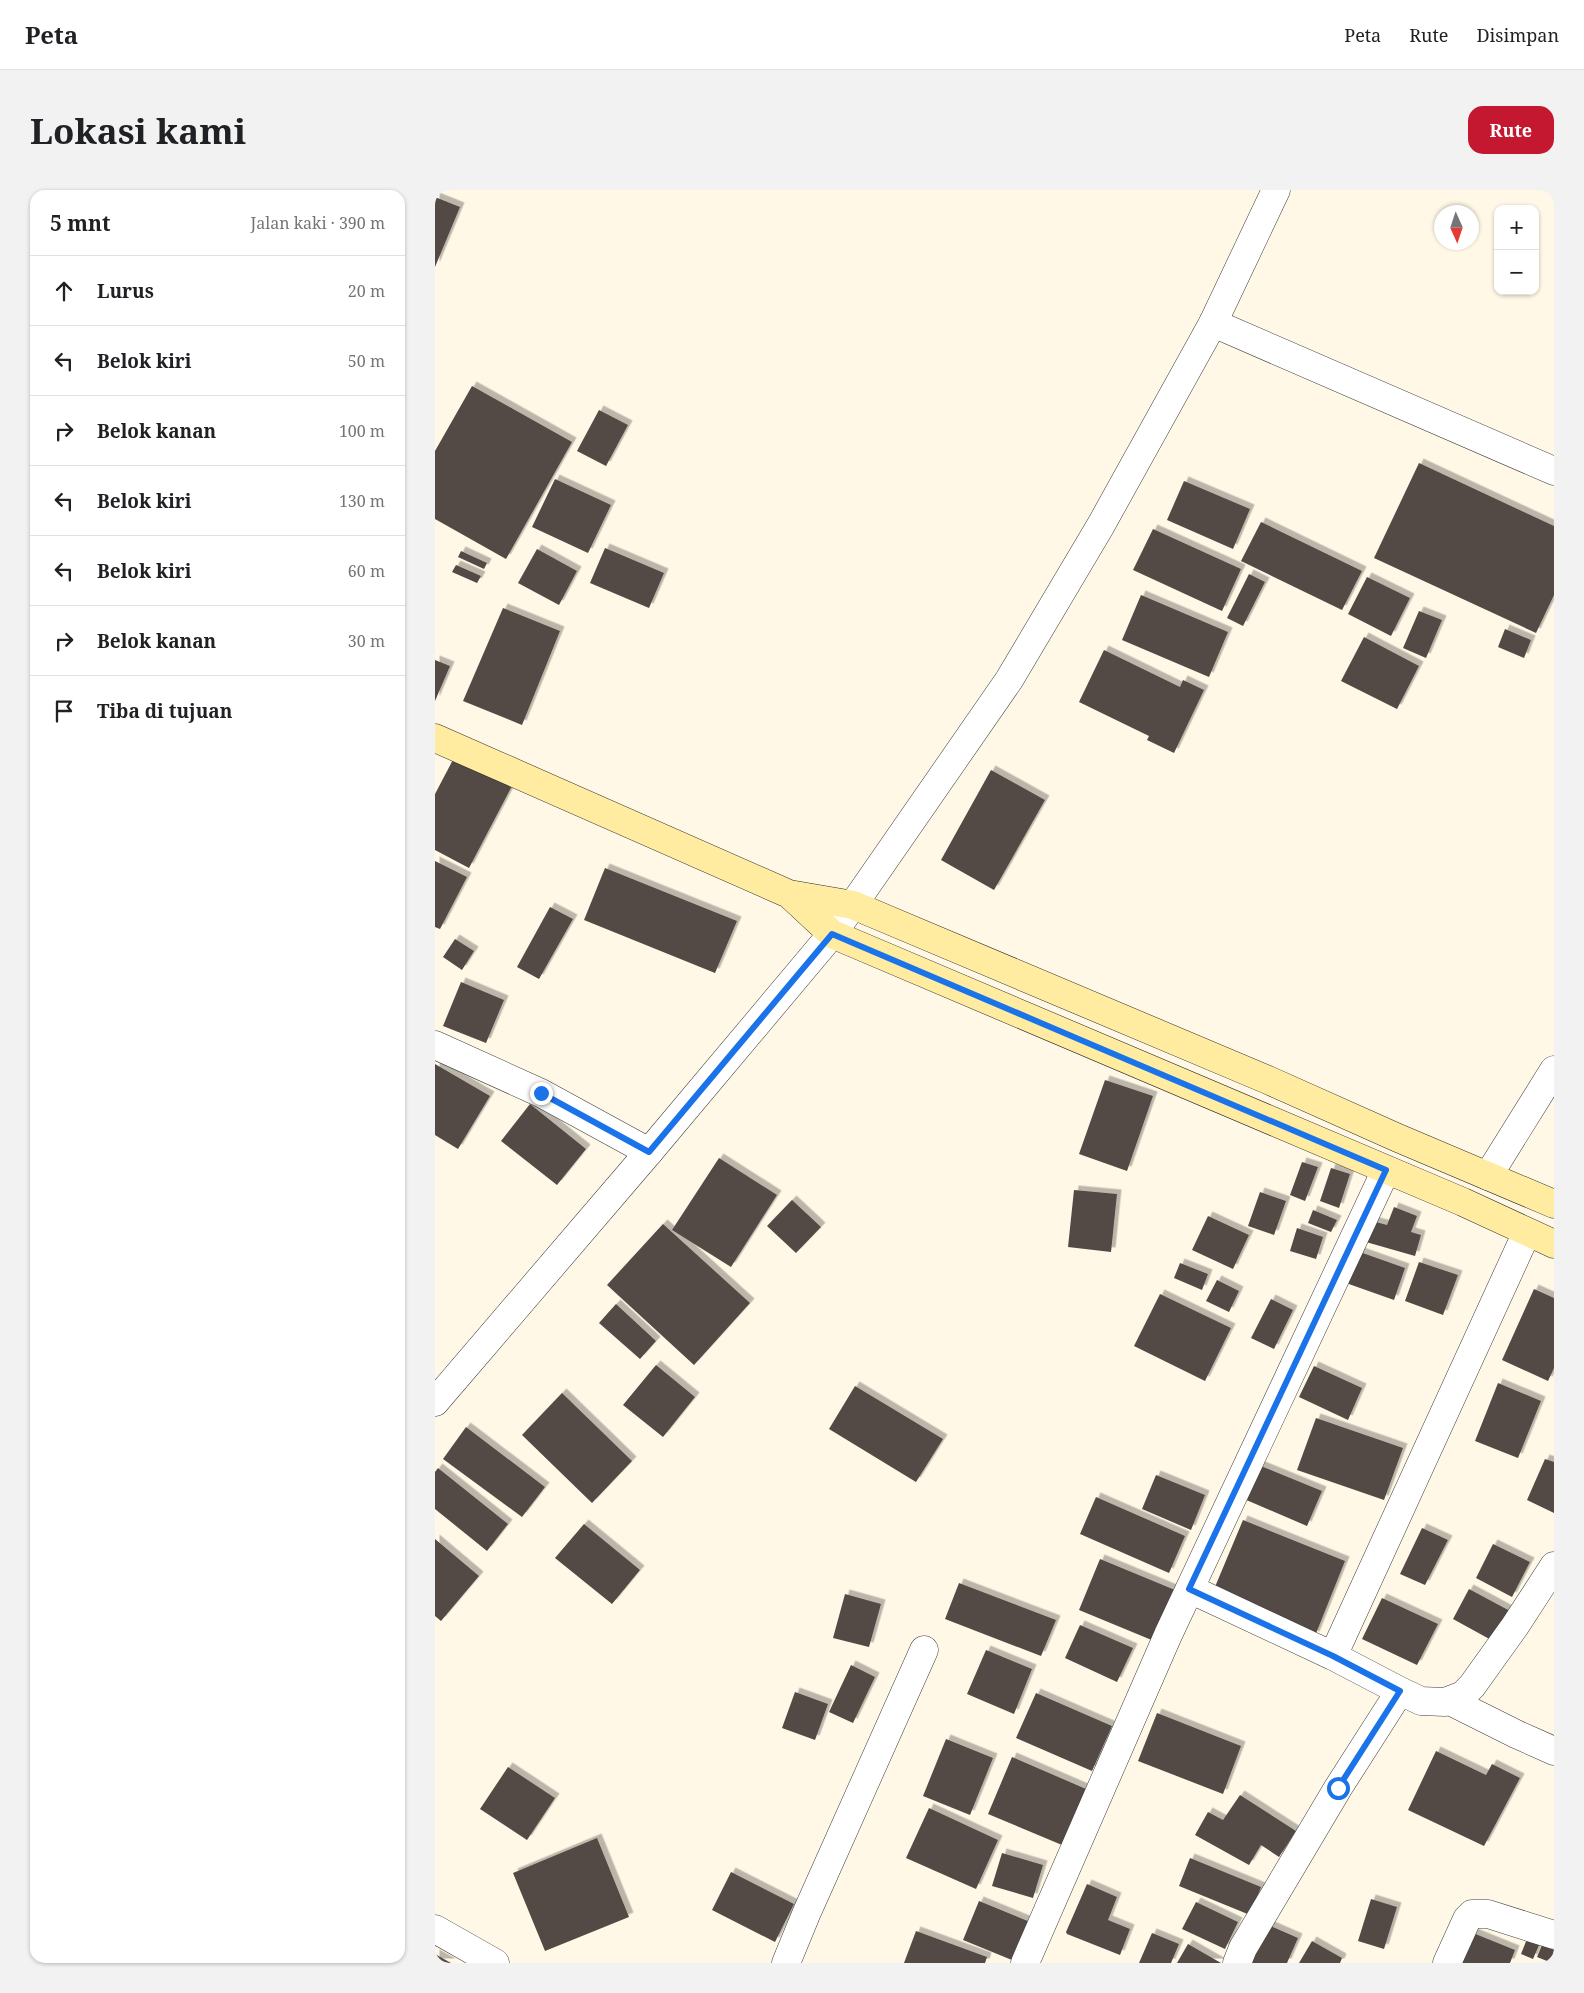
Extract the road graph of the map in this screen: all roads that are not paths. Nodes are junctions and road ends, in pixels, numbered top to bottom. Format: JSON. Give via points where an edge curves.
{"nodes":[{"id":1,"x":1276,"y":190,"type":"edge"},
{"id":2,"x":1213,"y":323,"type":"junction"},
{"id":3,"x":1554,"y":472,"type":"edge"},
{"id":4,"x":435,"y":738,"type":"edge"},
{"id":5,"x":789,"y":894,"type":"junction"},
{"id":6,"x":853,"y":905,"type":"junction"},
{"id":7,"x":832,"y":934,"type":"junction"},
{"id":8,"x":435,"y":1045,"type":"edge"},
{"id":9,"x":1554,"y":1070,"type":"edge"},
{"id":10,"x":649,"y":1152,"type":"junction"},
{"id":11,"x":1386,"y":1170,"type":"junction"},
{"id":12,"x":1488,"y":1176,"type":"junction"},
{"id":13,"x":1554,"y":1204,"type":"edge"},
{"id":14,"x":1527,"y":1232,"type":"junction"},
{"id":15,"x":1554,"y":1244,"type":"edge"},
{"id":16,"x":435,"y":1402,"type":"edge"},
{"id":17,"x":1554,"y":1566,"type":"edge"},
{"id":18,"x":1189,"y":1589,"type":"junction"},
{"id":19,"x":924,"y":1650,"type":"dead end"},
{"id":20,"x":1333,"y":1656,"type":"junction"},
{"id":21,"x":1400,"y":1691,"type":"junction"},
{"id":22,"x":1450,"y":1701,"type":"junction"},
{"id":23,"x":1554,"y":1750,"type":"edge"},
{"id":24,"x":435,"y":1929,"type":"edge"},
{"id":25,"x":1554,"y":1935,"type":"edge"},
{"id":26,"x":1025,"y":1962,"type":"edge"},
{"id":27,"x":495,"y":1963,"type":"edge"},
{"id":28,"x":786,"y":1963,"type":"edge"},
{"id":29,"x":1237,"y":1963,"type":"edge"},
{"id":30,"x":1447,"y":1963,"type":"edge"}],
"edges":[{"from":1,"to":2,"type":"street"},
{"from":2,"to":3,"type":"street"},
{"from":2,"to":6,"type":"street","via":[[1101,525],[1009,680]]},
{"from":4,"to":5,"type":"main road"},
{"from":5,"to":6,"type":"main road"},
{"from":5,"to":7,"type":"main road"},
{"from":6,"to":7,"type":"street"},
{"from":6,"to":12,"type":"main road"},
{"from":7,"to":10,"type":"street"},
{"from":7,"to":11,"type":"main road"},
{"from":8,"to":10,"type":"street","via":[[541,1093]]},
{"from":9,"to":12,"type":"street"},
{"from":10,"to":16,"type":"street"},
{"from":11,"to":14,"type":"main road"},
{"from":11,"to":18,"type":"street"},
{"from":12,"to":13,"type":"main road"},
{"from":14,"to":15,"type":"main road"},
{"from":14,"to":20,"type":"street"},
{"from":17,"to":22,"type":"street","via":[[1481,1674],[1463,1695]]},
{"from":18,"to":20,"type":"street"},
{"from":18,"to":26,"type":"street"},
{"from":19,"to":28,"type":"street"},
{"from":20,"to":21,"type":"street"},
{"from":21,"to":22,"type":"street","via":[[1421,1701]]},
{"from":21,"to":29,"type":"street","via":[[1333,1796]]},
{"from":22,"to":23,"type":"street"},
{"from":24,"to":27,"type":"street"},
{"from":25,"to":30,"type":"street","via":[[1488,1914],[1473,1914],[1467,1919]]}]}
